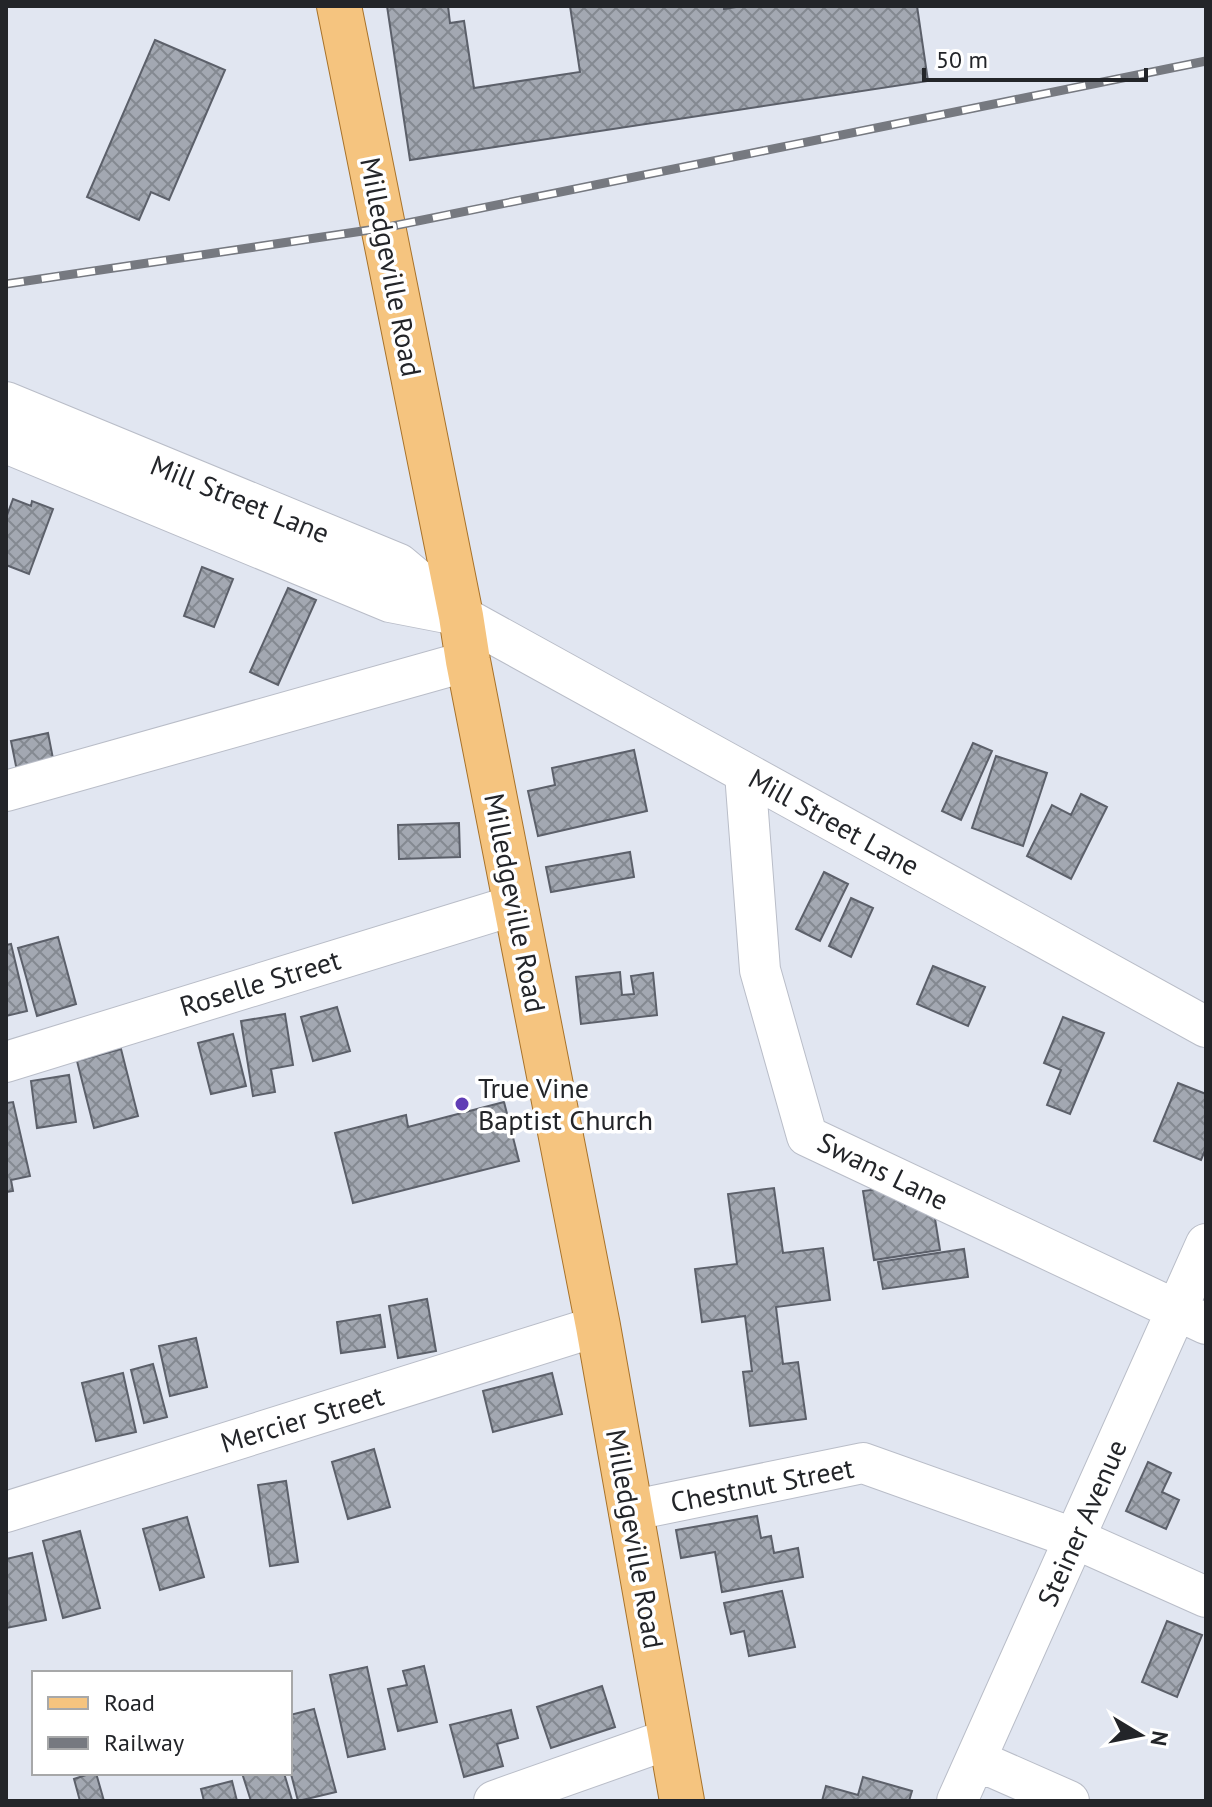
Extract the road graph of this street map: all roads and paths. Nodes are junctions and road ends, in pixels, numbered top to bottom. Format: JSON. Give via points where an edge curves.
{"nodes":[{"id":1,"x":339,"y":6,"type":"edge"},
{"id":2,"x":6,"y":402,"type":"edge"},
{"id":3,"x":6,"y":443,"type":"edge"},
{"id":4,"x":461,"y":616,"type":"junction"},
{"id":5,"x":468,"y":661,"type":"junction"},
{"id":6,"x":745,"y":773,"type":"junction"},
{"id":7,"x":6,"y":791,"type":"edge"},
{"id":8,"x":515,"y":905,"type":"junction"},
{"id":9,"x":1206,"y":1027,"type":"edge"},
{"id":10,"x":6,"y":1062,"type":"edge"},
{"id":11,"x":1206,"y":1244,"type":"edge"},
{"id":12,"x":1191,"y":1317,"type":"edge"},
{"id":13,"x":598,"y":1326,"type":"junction"},
{"id":14,"x":629,"y":1511,"type":"junction"},
{"id":15,"x":6,"y":1512,"type":"edge"},
{"id":16,"x":1076,"y":1539,"type":"junction"},
{"id":17,"x":1206,"y":1597,"type":"edge"},
{"id":18,"x":672,"y":1738,"type":"junction"},
{"id":19,"x":976,"y":1760,"type":"junction"},
{"id":20,"x":494,"y":1801,"type":"edge"},
{"id":21,"x":682,"y":1801,"type":"edge"},
{"id":22,"x":957,"y":1801,"type":"edge"},
{"id":23,"x":1069,"y":1801,"type":"edge"}],
"edges":[{"from":1,"to":4,"type":"main road","name":"Milledgeville Road"},
{"from":2,"to":4,"type":"street","name":"Mill Street Lane","via":[[399,564]]},
{"from":3,"to":4,"type":"street","name":"Mill Street Lane","via":[[390,602]]},
{"from":4,"to":5,"type":"main road","name":"Milledgeville Road"},
{"from":4,"to":6,"type":"street","name":"Mill Street Lane"},
{"from":5,"to":7,"type":"street"},
{"from":5,"to":8,"type":"main road","name":"Milledgeville Road"},
{"from":6,"to":9,"type":"street","name":"Mill Street Lane"},
{"from":6,"to":12,"type":"street","name":"Swans Lane","via":[[760,970],[807,1136]]},
{"from":8,"to":10,"type":"street","name":"Roselle Street"},
{"from":8,"to":13,"type":"main road","name":"Milledgeville Road"},
{"from":11,"to":12,"type":"street","name":"Steiner Avenue"},
{"from":12,"to":16,"type":"street","name":"Steiner Avenue"},
{"from":13,"to":14,"type":"main road","name":"Milledgeville Road"},
{"from":13,"to":15,"type":"street","name":"Mercier Street"},
{"from":14,"to":16,"type":"street","name":"Chestnut Street","via":[[863,1463]]},
{"from":14,"to":18,"type":"main road","name":"Milledgeville Road"},
{"from":16,"to":17,"type":"street","name":"Chestnut Street"},
{"from":16,"to":19,"type":"street","name":"Steiner Avenue"},
{"from":18,"to":20,"type":"street"},
{"from":18,"to":21,"type":"main road","name":"Milledgeville Road"},
{"from":19,"to":22,"type":"street","name":"Steiner Avenue"},
{"from":19,"to":23,"type":"street"}]}
